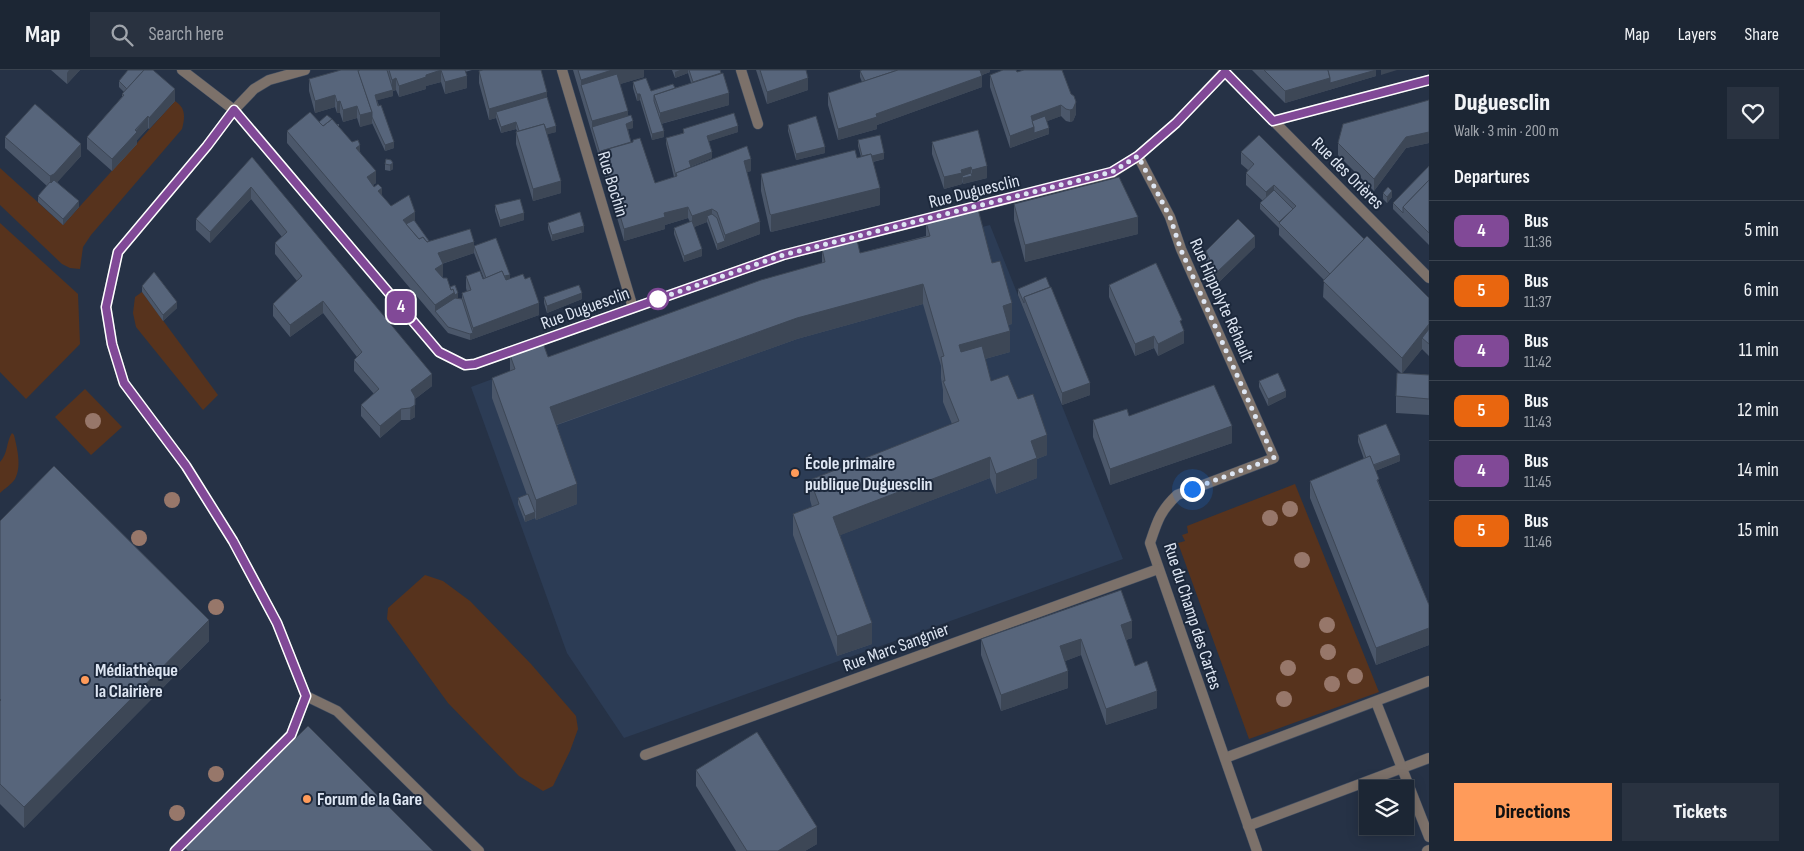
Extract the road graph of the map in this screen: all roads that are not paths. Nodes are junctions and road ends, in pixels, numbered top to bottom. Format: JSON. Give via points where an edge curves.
{"nodes":[{"id":1,"x":182,"y":70,"type":"edge"},
{"id":2,"x":305,"y":70,"type":"edge"},
{"id":3,"x":562,"y":70,"type":"edge"},
{"id":4,"x":741,"y":70,"type":"edge"},
{"id":5,"x":1224,"y":71,"type":"edge"},
{"id":6,"x":1429,"y":80,"type":"edge"},
{"id":7,"x":234,"y":110,"type":"junction"},
{"id":8,"x":1273,"y":121,"type":"junction"},
{"id":9,"x":758,"y":124,"type":"dead end"},
{"id":10,"x":1138,"y":156,"type":"junction"},
{"id":11,"x":1429,"y":278,"type":"edge"},
{"id":12,"x":633,"y":308,"type":"junction"},
{"id":13,"x":1274,"y":458,"type":"joint"},
{"id":14,"x":1158,"y":569,"type":"junction"},
{"id":15,"x":1429,"y":681,"type":"edge"},
{"id":16,"x":306,"y":696,"type":"junction"},
{"id":17,"x":1376,"y":702,"type":"junction"},
{"id":18,"x":645,"y":755,"type":"dead end"},
{"id":19,"x":1225,"y":758,"type":"junction"},
{"id":20,"x":1429,"y":758,"type":"edge"},
{"id":21,"x":1402,"y":769,"type":"junction"},
{"id":22,"x":1248,"y":826,"type":"junction"},
{"id":23,"x":1429,"y":837,"type":"edge"},
{"id":24,"x":175,"y":851,"type":"edge"},
{"id":25,"x":478,"y":851,"type":"edge"},
{"id":26,"x":1257,"y":851,"type":"edge"}],
"edges":[{"from":1,"to":7,"type":"street","name":"Rue Duguesclin"},
{"from":2,"to":7,"type":"street","via":[[270,80],[254,89]]},
{"from":3,"to":12,"type":"street","name":"Rue Bochin"},
{"from":4,"to":9,"type":"street"},
{"from":5,"to":8,"type":"street","name":"Rue des Orières"},
{"from":5,"to":10,"type":"street","name":"Rue Duguesclin","via":[[1176,123]]},
{"from":6,"to":8,"type":"street"},
{"from":7,"to":12,"type":"street","name":"Rue Duguesclin","via":[[439,352],[465,365]]},
{"from":7,"to":16,"type":"street","via":[[118,252],[106,307],[112,344],[124,383],[186,466],[233,541],[277,623]]},
{"from":8,"to":11,"type":"street","name":"Rue des Orières"},
{"from":10,"to":12,"type":"street","name":"Rue Duguesclin","via":[[1112,172],[783,255]]},
{"from":10,"to":13,"type":"street","name":"Rue Hippolyte Réhault","via":[[1170,217],[1181,250]]},
{"from":13,"to":14,"type":"street","name":"Rue du Champ des Cartes","via":[[1177,495],[1165,506],[1150,543]]},
{"from":14,"to":18,"type":"street","name":"Rue Marc Sangnier"},
{"from":14,"to":19,"type":"street","name":"Rue du Champ des Cartes"},
{"from":15,"to":17,"type":"street"},
{"from":16,"to":24,"type":"street","via":[[291,735]]},
{"from":16,"to":25,"type":"street","via":[[337,711]]},
{"from":17,"to":19,"type":"street"},
{"from":17,"to":21,"type":"street"},
{"from":19,"to":22,"type":"street","name":"Rue du Champ des Cartes"},
{"from":20,"to":21,"type":"street"},
{"from":21,"to":22,"type":"street"},
{"from":21,"to":23,"type":"street"},
{"from":22,"to":26,"type":"street","name":"Rue du Champ des Cartes"}]}
